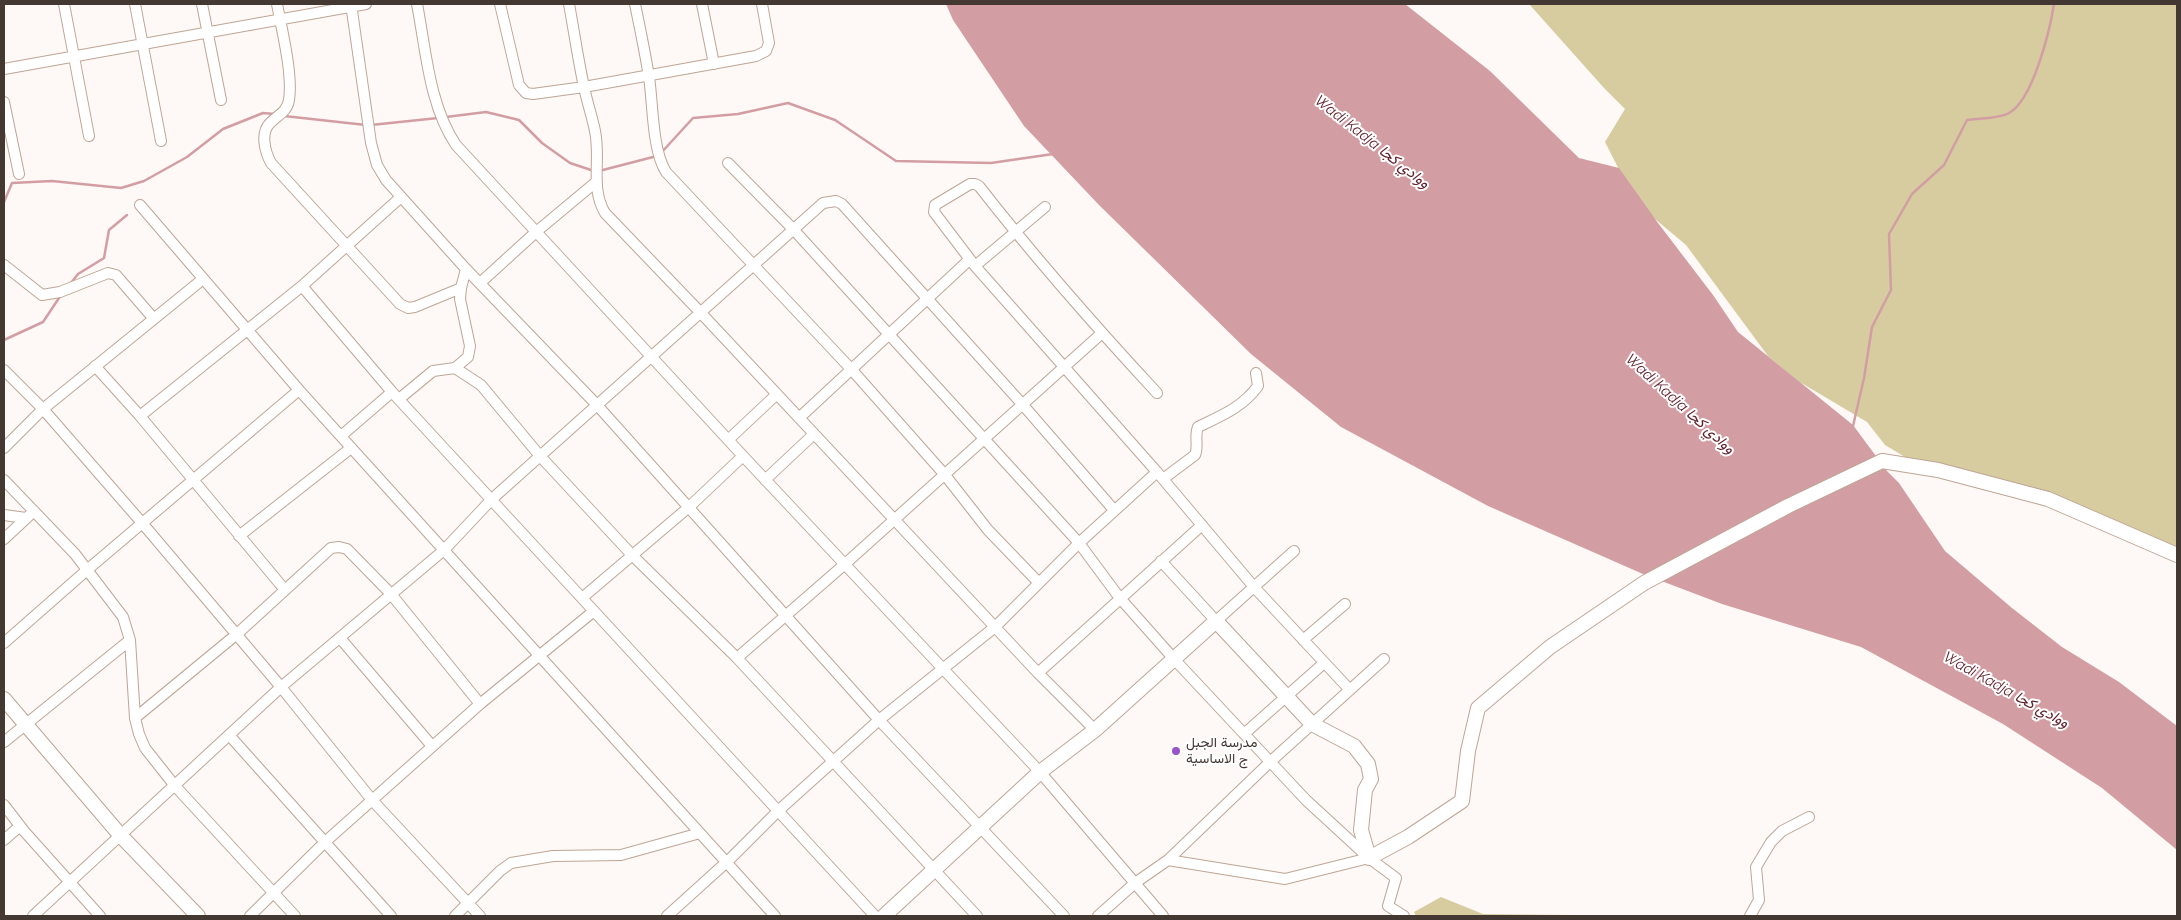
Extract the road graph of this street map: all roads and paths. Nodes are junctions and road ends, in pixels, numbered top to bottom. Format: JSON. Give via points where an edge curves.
{"nodes":[{"id":1,"x":64,"y":4,"type":"edge"},
{"id":2,"x":135,"y":4,"type":"edge"},
{"id":3,"x":202,"y":4,"type":"edge"},
{"id":4,"x":277,"y":4,"type":"edge"},
{"id":5,"x":366,"y":4,"type":"edge"},
{"id":6,"x":417,"y":4,"type":"edge"},
{"id":7,"x":500,"y":4,"type":"edge"},
{"id":8,"x":569,"y":4,"type":"edge"},
{"id":9,"x":635,"y":4,"type":"edge"},
{"id":10,"x":702,"y":4,"type":"edge"},
{"id":11,"x":762,"y":4,"type":"edge"},
{"id":12,"x":352,"y":5,"type":"edge"},
{"id":13,"x":280,"y":20,"type":"junction"},
{"id":14,"x":208,"y":33,"type":"junction"},
{"id":15,"x":143,"y":45,"type":"junction"},
{"id":16,"x":74,"y":56,"type":"junction"},
{"id":17,"x":714,"y":64,"type":"junction"},
{"id":18,"x":4,"y":69,"type":"edge"},
{"id":19,"x":649,"y":76,"type":"junction"},
{"id":20,"x":584,"y":87,"type":"junction"},
{"id":21,"x":221,"y":100,"type":"dead end"},
{"id":22,"x":4,"y":102,"type":"edge"},
{"id":23,"x":89,"y":136,"type":"dead end"},
{"id":24,"x":160,"y":141,"type":"dead end"},
{"id":25,"x":728,"y":163,"type":"dead end"},
{"id":26,"x":19,"y":174,"type":"dead end"},
{"id":27,"x":596,"y":182,"type":"junction"},
{"id":28,"x":401,"y":197,"type":"junction"},
{"id":29,"x":140,"y":205,"type":"dead end"},
{"id":30,"x":1045,"y":207,"type":"dead end"},
{"id":31,"x":793,"y":229,"type":"junction"},
{"id":32,"x":536,"y":232,"type":"junction"},
{"id":33,"x":1015,"y":232,"type":"junction"},
{"id":34,"x":347,"y":245,"type":"junction"},
{"id":35,"x":972,"y":263,"type":"junction"},
{"id":36,"x":4,"y":265,"type":"edge"},
{"id":37,"x":752,"y":265,"type":"junction"},
{"id":38,"x":466,"y":269,"type":"junction"},
{"id":39,"x":203,"y":279,"type":"junction"},
{"id":40,"x":480,"y":283,"type":"junction"},
{"id":41,"x":302,"y":286,"type":"junction"},
{"id":42,"x":461,"y":288,"type":"junction"},
{"id":43,"x":928,"y":299,"type":"junction"},
{"id":44,"x":700,"y":312,"type":"junction"},
{"id":45,"x":154,"y":319,"type":"junction"},
{"id":46,"x":248,"y":330,"type":"junction"},
{"id":47,"x":1102,"y":333,"type":"junction"},
{"id":48,"x":889,"y":335,"type":"junction"},
{"id":49,"x":651,"y":356,"type":"junction"},
{"id":50,"x":95,"y":366,"type":"junction"},
{"id":51,"x":455,"y":368,"type":"junction"},
{"id":52,"x":1064,"y":368,"type":"junction"},
{"id":53,"x":4,"y":370,"type":"edge"},
{"id":54,"x":852,"y":370,"type":"junction"},
{"id":55,"x":1256,"y":373,"type":"dead end"},
{"id":56,"x":299,"y":390,"type":"junction"},
{"id":57,"x":1157,"y":393,"type":"dead end"},
{"id":58,"x":777,"y":394,"type":"junction"},
{"id":59,"x":396,"y":395,"type":"junction"},
{"id":60,"x":597,"y":405,"type":"junction"},
{"id":61,"x":1023,"y":405,"type":"junction"},
{"id":62,"x":43,"y":409,"type":"junction"},
{"id":63,"x":140,"y":416,"type":"junction"},
{"id":64,"x":799,"y":418,"type":"junction"},
{"id":65,"x":814,"y":434,"type":"junction"},
{"id":66,"x":341,"y":436,"type":"junction"},
{"id":67,"x":728,"y":440,"type":"junction"},
{"id":68,"x":984,"y":441,"type":"junction"},
{"id":69,"x":4,"y":448,"type":"edge"},
{"id":70,"x":351,"y":448,"type":"junction"},
{"id":71,"x":540,"y":456,"type":"junction"},
{"id":72,"x":743,"y":456,"type":"junction"},
{"id":73,"x":945,"y":475,"type":"junction"},
{"id":74,"x":1160,"y":476,"type":"junction"},
{"id":75,"x":4,"y":480,"type":"edge"},
{"id":76,"x":765,"y":480,"type":"junction"},
{"id":77,"x":193,"y":481,"type":"junction"},
{"id":78,"x":492,"y":499,"type":"junction"},
{"id":79,"x":689,"y":507,"type":"junction"},
{"id":80,"x":1114,"y":510,"type":"junction"},
{"id":81,"x":4,"y":515,"type":"edge"},
{"id":82,"x":30,"y":515,"type":"junction"},
{"id":83,"x":894,"y":519,"type":"junction"},
{"id":84,"x":144,"y":524,"type":"junction"},
{"id":85,"x":1202,"y":525,"type":"junction"},
{"id":86,"x":239,"y":536,"type":"junction"},
{"id":87,"x":4,"y":539,"type":"edge"},
{"id":88,"x":1078,"y":543,"type":"junction"},
{"id":89,"x":444,"y":550,"type":"junction"},
{"id":90,"x":1294,"y":551,"type":"dead end"},
{"id":91,"x":632,"y":555,"type":"junction"},
{"id":92,"x":2177,"y":555,"type":"edge"},
{"id":93,"x":1161,"y":562,"type":"junction"},
{"id":94,"x":845,"y":564,"type":"junction"},
{"id":95,"x":87,"y":570,"type":"junction"},
{"id":96,"x":1038,"y":582,"type":"junction"},
{"id":97,"x":1254,"y":587,"type":"junction"},
{"id":98,"x":286,"y":590,"type":"junction"},
{"id":99,"x":391,"y":594,"type":"junction"},
{"id":100,"x":1119,"y":597,"type":"junction"},
{"id":101,"x":582,"y":598,"type":"junction"},
{"id":102,"x":1345,"y":604,"type":"dead end"},
{"id":103,"x":594,"y":611,"type":"junction"},
{"id":104,"x":787,"y":616,"type":"junction"},
{"id":105,"x":1216,"y":621,"type":"junction"},
{"id":106,"x":995,"y":627,"type":"junction"},
{"id":107,"x":237,"y":634,"type":"junction"},
{"id":108,"x":340,"y":638,"type":"junction"},
{"id":109,"x":130,"y":640,"type":"junction"},
{"id":110,"x":1304,"y":640,"type":"junction"},
{"id":111,"x":4,"y":644,"type":"edge"},
{"id":112,"x":539,"y":655,"type":"junction"},
{"id":113,"x":736,"y":658,"type":"junction"},
{"id":114,"x":1174,"y":660,"type":"junction"},
{"id":115,"x":1384,"y":660,"type":"dead end"},
{"id":116,"x":1324,"y":663,"type":"junction"},
{"id":117,"x":945,"y":669,"type":"junction"},
{"id":118,"x":1038,"y":673,"type":"junction"},
{"id":119,"x":281,"y":687,"type":"junction"},
{"id":120,"x":1350,"y":690,"type":"junction"},
{"id":121,"x":1286,"y":696,"type":"junction"},
{"id":122,"x":4,"y":699,"type":"edge"},
{"id":123,"x":480,"y":704,"type":"junction"},
{"id":124,"x":135,"y":718,"type":"junction"},
{"id":125,"x":879,"y":720,"type":"junction"},
{"id":126,"x":1312,"y":724,"type":"junction"},
{"id":127,"x":25,"y":725,"type":"junction"},
{"id":128,"x":1095,"y":730,"type":"junction"},
{"id":129,"x":1244,"y":734,"type":"junction"},
{"id":130,"x":230,"y":735,"type":"junction"},
{"id":131,"x":4,"y":742,"type":"edge"},
{"id":132,"x":432,"y":746,"type":"junction"},
{"id":133,"x":834,"y":762,"type":"junction"},
{"id":134,"x":1270,"y":762,"type":"junction"},
{"id":135,"x":1040,"y":772,"type":"junction"},
{"id":136,"x":175,"y":786,"type":"junction"},
{"id":137,"x":372,"y":800,"type":"junction"},
{"id":138,"x":4,"y":804,"type":"edge"},
{"id":139,"x":778,"y":811,"type":"junction"},
{"id":140,"x":1809,"y":817,"type":"dead end"},
{"id":141,"x":20,"y":826,"type":"junction"},
{"id":142,"x":980,"y":828,"type":"junction"},
{"id":143,"x":700,"y":833,"type":"junction"},
{"id":144,"x":120,"y":836,"type":"junction"},
{"id":145,"x":4,"y":840,"type":"edge"},
{"id":146,"x":325,"y":842,"type":"junction"},
{"id":147,"x":1369,"y":858,"type":"junction"},
{"id":148,"x":1168,"y":860,"type":"junction"},
{"id":149,"x":726,"y":862,"type":"junction"},
{"id":150,"x":935,"y":870,"type":"junction"},
{"id":151,"x":69,"y":883,"type":"junction"},
{"id":152,"x":1134,"y":883,"type":"junction"},
{"id":153,"x":274,"y":894,"type":"junction"},
{"id":154,"x":468,"y":904,"type":"junction"},
{"id":155,"x":33,"y":916,"type":"edge"},
{"id":156,"x":100,"y":916,"type":"edge"},
{"id":157,"x":198,"y":916,"type":"edge"},
{"id":158,"x":250,"y":916,"type":"edge"},
{"id":159,"x":295,"y":916,"type":"edge"},
{"id":160,"x":391,"y":916,"type":"edge"},
{"id":161,"x":455,"y":916,"type":"edge"},
{"id":162,"x":480,"y":916,"type":"edge"},
{"id":163,"x":666,"y":916,"type":"edge"},
{"id":164,"x":775,"y":916,"type":"edge"},
{"id":165,"x":875,"y":916,"type":"edge"},
{"id":166,"x":884,"y":916,"type":"edge"},
{"id":167,"x":977,"y":916,"type":"edge"},
{"id":168,"x":1064,"y":916,"type":"edge"},
{"id":169,"x":1098,"y":916,"type":"edge"},
{"id":170,"x":1163,"y":916,"type":"edge"},
{"id":171,"x":1404,"y":916,"type":"edge"},
{"id":172,"x":1750,"y":916,"type":"edge"}],
"edges":[{"from":1,"to":16,"type":"street"},
{"from":2,"to":15,"type":"street"},
{"from":3,"to":14,"type":"street"},
{"from":4,"to":13,"type":"street"},
{"from":5,"to":12,"type":"street"},
{"from":6,"to":32,"type":"street","via":[[436,98],[446,130]]},
{"from":7,"to":20,"type":"street","via":[[519,85],[526,93]]},
{"from":8,"to":20,"type":"street"},
{"from":9,"to":19,"type":"street"},
{"from":10,"to":17,"type":"street"},
{"from":11,"to":17,"type":"street","via":[[769,43],[766,51]]},
{"from":12,"to":13,"type":"street"},
{"from":12,"to":28,"type":"street","via":[[371,143],[377,165]]},
{"from":13,"to":14,"type":"street"},
{"from":13,"to":34,"type":"street","via":[[290,86],[289,103],[282,115],[269,123],[264,132],[265,149],[271,163]]},
{"from":14,"to":15,"type":"street"},
{"from":14,"to":21,"type":"street"},
{"from":15,"to":16,"type":"street"},
{"from":15,"to":24,"type":"street"},
{"from":16,"to":18,"type":"street"},
{"from":16,"to":23,"type":"street"},
{"from":17,"to":19,"type":"street"},
{"from":19,"to":20,"type":"street"},
{"from":19,"to":37,"type":"street","via":[[661,164]]},
{"from":20,"to":27,"type":"street","via":[[596,132]]},
{"from":22,"to":26,"type":"street"},
{"from":25,"to":31,"type":"street"},
{"from":27,"to":32,"type":"street"},
{"from":27,"to":44,"type":"street","via":[[598,203],[605,213]]},
{"from":28,"to":34,"type":"street"},
{"from":28,"to":38,"type":"street"},
{"from":29,"to":39,"type":"street"},
{"from":30,"to":33,"type":"street"},
{"from":31,"to":37,"type":"street"},
{"from":31,"to":43,"type":"street","via":[[823,203],[836,201],[842,204]]},
{"from":31,"to":48,"type":"street"},
{"from":32,"to":40,"type":"street"},
{"from":32,"to":49,"type":"street"},
{"from":33,"to":35,"type":"street"},
{"from":33,"to":35,"type":"street","via":[[974,184],[935,205],[934,212]]},
{"from":33,"to":47,"type":"street"},
{"from":34,"to":41,"type":"street"},
{"from":34,"to":42,"type":"street","via":[[400,304],[408,308]]},
{"from":35,"to":43,"type":"street"},
{"from":35,"to":52,"type":"street"},
{"from":36,"to":45,"type":"street","via":[[42,295],[60,292],[108,273],[116,275]]},
{"from":37,"to":44,"type":"street"},
{"from":37,"to":54,"type":"street"},
{"from":38,"to":40,"type":"street"},
{"from":38,"to":42,"type":"street"},
{"from":39,"to":45,"type":"street"},
{"from":39,"to":46,"type":"street"},
{"from":40,"to":60,"type":"street"},
{"from":41,"to":46,"type":"street"},
{"from":41,"to":59,"type":"street"},
{"from":42,"to":51,"type":"street","via":[[460,299],[470,346],[468,357]]},
{"from":43,"to":48,"type":"street"},
{"from":43,"to":61,"type":"street"},
{"from":44,"to":49,"type":"street"},
{"from":44,"to":58,"type":"street"},
{"from":45,"to":50,"type":"street"},
{"from":46,"to":56,"type":"street"},
{"from":46,"to":63,"type":"street"},
{"from":47,"to":52,"type":"street"},
{"from":47,"to":57,"type":"street"},
{"from":48,"to":54,"type":"street"},
{"from":48,"to":68,"type":"street"},
{"from":49,"to":60,"type":"street"},
{"from":49,"to":67,"type":"street"},
{"from":50,"to":62,"type":"street"},
{"from":50,"to":63,"type":"street"},
{"from":51,"to":59,"type":"street","via":[[433,371]]},
{"from":51,"to":71,"type":"street","via":[[481,385]]},
{"from":52,"to":61,"type":"street"},
{"from":52,"to":74,"type":"street"},
{"from":53,"to":62,"type":"street"},
{"from":54,"to":64,"type":"street"},
{"from":54,"to":73,"type":"street"},
{"from":55,"to":74,"type":"street","via":[[1258,386],[1251,396],[1234,409],[1198,427],[1195,455]]},
{"from":56,"to":66,"type":"street"},
{"from":56,"to":77,"type":"street"},
{"from":58,"to":64,"type":"street"},
{"from":58,"to":67,"type":"street"},
{"from":59,"to":66,"type":"street"},
{"from":59,"to":78,"type":"street"},
{"from":60,"to":71,"type":"street"},
{"from":60,"to":79,"type":"street"},
{"from":61,"to":68,"type":"street"},
{"from":61,"to":80,"type":"street"},
{"from":62,"to":69,"type":"street"},
{"from":62,"to":84,"type":"street"},
{"from":63,"to":77,"type":"street"},
{"from":64,"to":65,"type":"street"},
{"from":65,"to":76,"type":"street"},
{"from":65,"to":83,"type":"street"},
{"from":66,"to":70,"type":"street"},
{"from":67,"to":72,"type":"street"},
{"from":68,"to":73,"type":"street"},
{"from":68,"to":88,"type":"street"},
{"from":70,"to":86,"type":"street"},
{"from":70,"to":89,"type":"street"},
{"from":71,"to":78,"type":"street"},
{"from":71,"to":91,"type":"street"},
{"from":72,"to":76,"type":"street"},
{"from":72,"to":79,"type":"street"},
{"from":73,"to":83,"type":"street"},
{"from":73,"to":96,"type":"street","via":[[988,530]]},
{"from":74,"to":80,"type":"street"},
{"from":74,"to":85,"type":"street"},
{"from":75,"to":82,"type":"street"},
{"from":76,"to":94,"type":"street"},
{"from":77,"to":84,"type":"street"},
{"from":77,"to":86,"type":"street"},
{"from":78,"to":89,"type":"street"},
{"from":78,"to":101,"type":"street"},
{"from":79,"to":91,"type":"street"},
{"from":79,"to":104,"type":"street"},
{"from":80,"to":88,"type":"street"},
{"from":81,"to":82,"type":"street"},
{"from":82,"to":87,"type":"street"},
{"from":82,"to":95,"type":"street"},
{"from":83,"to":94,"type":"street"},
{"from":83,"to":106,"type":"street"},
{"from":84,"to":95,"type":"street"},
{"from":84,"to":107,"type":"street"},
{"from":85,"to":93,"type":"street"},
{"from":85,"to":97,"type":"street"},
{"from":86,"to":98,"type":"street"},
{"from":88,"to":96,"type":"street"},
{"from":88,"to":100,"type":"street"},
{"from":89,"to":99,"type":"street"},
{"from":89,"to":112,"type":"street"},
{"from":90,"to":97,"type":"street"},
{"from":91,"to":101,"type":"street"},
{"from":91,"to":113,"type":"street"},
{"from":92,"to":147,"type":"main road","via":[[2048,499],[1938,470],[1882,461],[1788,506],[1644,583],[1550,647],[1478,708],[1468,751],[1462,801]]},
{"from":93,"to":100,"type":"street"},
{"from":93,"to":105,"type":"street"},
{"from":94,"to":104,"type":"street"},
{"from":94,"to":117,"type":"street"},
{"from":95,"to":109,"type":"street","via":[[123,616]]},
{"from":95,"to":111,"type":"street"},
{"from":96,"to":106,"type":"street"},
{"from":97,"to":105,"type":"street"},
{"from":97,"to":110,"type":"street"},
{"from":98,"to":99,"type":"street","via":[[332,548],[340,547],[346,549]]},
{"from":98,"to":107,"type":"street"},
{"from":99,"to":108,"type":"street"},
{"from":99,"to":123,"type":"street"},
{"from":100,"to":114,"type":"street"},
{"from":100,"to":118,"type":"street"},
{"from":101,"to":103,"type":"street"},
{"from":102,"to":110,"type":"street"},
{"from":103,"to":112,"type":"street"},
{"from":103,"to":139,"type":"street"},
{"from":104,"to":113,"type":"street"},
{"from":104,"to":125,"type":"street"},
{"from":105,"to":114,"type":"main road"},
{"from":105,"to":121,"type":"main road"},
{"from":106,"to":117,"type":"street"},
{"from":106,"to":118,"type":"street"},
{"from":107,"to":119,"type":"street"},
{"from":107,"to":124,"type":"street"},
{"from":108,"to":119,"type":"street"},
{"from":108,"to":132,"type":"street"},
{"from":109,"to":124,"type":"street"},
{"from":109,"to":127,"type":"street"},
{"from":110,"to":116,"type":"street"},
{"from":112,"to":123,"type":"street"},
{"from":112,"to":143,"type":"street"},
{"from":113,"to":133,"type":"street"},
{"from":114,"to":128,"type":"main road"},
{"from":114,"to":129,"type":"street"},
{"from":115,"to":120,"type":"street"},
{"from":116,"to":120,"type":"street"},
{"from":116,"to":121,"type":"street"},
{"from":117,"to":125,"type":"street"},
{"from":117,"to":135,"type":"street"},
{"from":118,"to":128,"type":"street"},
{"from":119,"to":130,"type":"street"},
{"from":119,"to":137,"type":"street"},
{"from":120,"to":126,"type":"street"},
{"from":121,"to":126,"type":"main road"},
{"from":121,"to":129,"type":"street"},
{"from":122,"to":127,"type":"main road"},
{"from":123,"to":132,"type":"street"},
{"from":124,"to":136,"type":"street","via":[[145,748]]},
{"from":125,"to":133,"type":"street"},
{"from":125,"to":142,"type":"street"},
{"from":126,"to":134,"type":"street"},
{"from":126,"to":147,"type":"main road","via":[[1354,746],[1368,764],[1371,779],[1365,790],[1361,830]]},
{"from":127,"to":131,"type":"street"},
{"from":127,"to":144,"type":"main road"},
{"from":128,"to":135,"type":"main road"},
{"from":129,"to":134,"type":"street"},
{"from":130,"to":136,"type":"street"},
{"from":130,"to":146,"type":"street"},
{"from":132,"to":137,"type":"street"},
{"from":133,"to":139,"type":"street"},
{"from":133,"to":150,"type":"street"},
{"from":134,"to":147,"type":"street"},
{"from":134,"to":148,"type":"street"},
{"from":135,"to":142,"type":"main road"},
{"from":135,"to":152,"type":"street"},
{"from":136,"to":144,"type":"street"},
{"from":136,"to":153,"type":"street"},
{"from":137,"to":146,"type":"street"},
{"from":137,"to":154,"type":"street"},
{"from":138,"to":141,"type":"street"},
{"from":139,"to":149,"type":"street"},
{"from":139,"to":165,"type":"street"},
{"from":140,"to":172,"type":"street","via":[[1782,831],[1756,867],[1759,900]]},
{"from":141,"to":145,"type":"street"},
{"from":141,"to":151,"type":"street"},
{"from":142,"to":150,"type":"main road"},
{"from":142,"to":168,"type":"street"},
{"from":143,"to":149,"type":"street"},
{"from":143,"to":154,"type":"street","via":[[621,855],[553,856],[511,864]]},
{"from":144,"to":151,"type":"street"},
{"from":144,"to":157,"type":"main road"},
{"from":146,"to":153,"type":"street"},
{"from":146,"to":160,"type":"street"},
{"from":147,"to":148,"type":"street","via":[[1285,879]]},
{"from":147,"to":171,"type":"street","via":[[1396,878],[1388,906]]},
{"from":148,"to":152,"type":"street"},
{"from":149,"to":163,"type":"street"},
{"from":149,"to":164,"type":"street"},
{"from":150,"to":166,"type":"main road"},
{"from":150,"to":167,"type":"street"},
{"from":151,"to":155,"type":"street"},
{"from":151,"to":156,"type":"street"},
{"from":152,"to":169,"type":"street"},
{"from":152,"to":170,"type":"street"},
{"from":153,"to":158,"type":"street"},
{"from":153,"to":159,"type":"street"},
{"from":154,"to":161,"type":"street"},
{"from":154,"to":162,"type":"street"}]}
